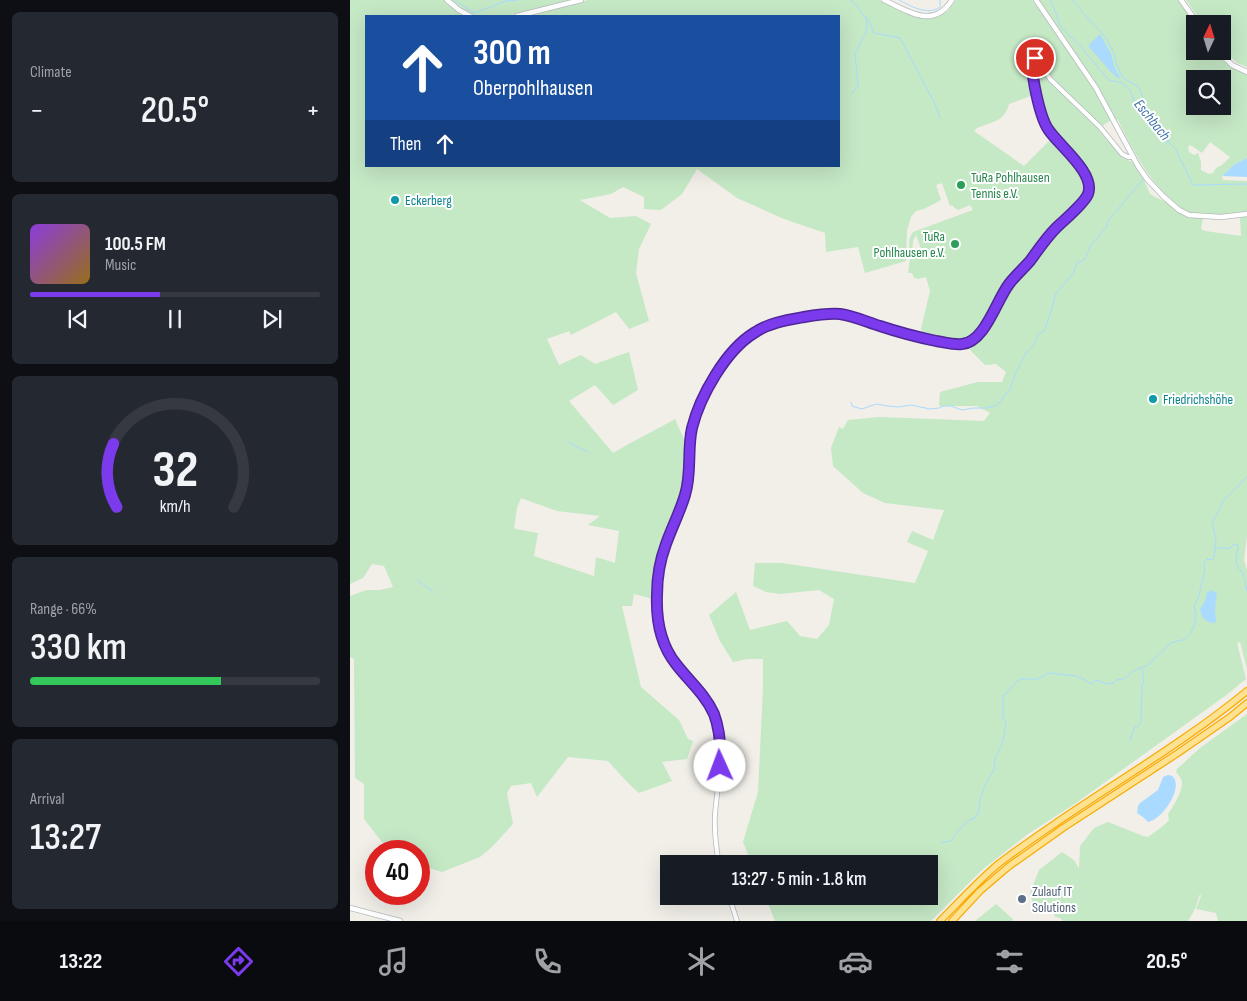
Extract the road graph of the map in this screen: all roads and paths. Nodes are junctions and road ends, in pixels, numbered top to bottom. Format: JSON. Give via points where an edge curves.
{"nodes":[{"id":1,"x":447,"y":0,"type":"edge"},
{"id":2,"x":581,"y":0,"type":"edge"},
{"id":3,"x":884,"y":0,"type":"edge"},
{"id":4,"x":952,"y":0,"type":"edge"},
{"id":5,"x":1036,"y":0,"type":"edge"},
{"id":6,"x":1182,"y":0,"type":"edge"},
{"id":7,"x":468,"y":15,"type":"edge"},
{"id":8,"x":521,"y":15,"type":"edge"},
{"id":9,"x":1192,"y":15,"type":"edge"},
{"id":10,"x":1227,"y":60,"type":"edge"},
{"id":11,"x":1247,"y":72,"type":"edge"},
{"id":12,"x":1133,"y":157,"type":"junction"},
{"id":13,"x":1247,"y":214,"type":"edge"},
{"id":14,"x":1247,"y":691,"type":"edge"},
{"id":15,"x":1247,"y":703,"type":"edge"},
{"id":16,"x":718,"y":855,"type":"edge"},
{"id":17,"x":732,"y":905,"type":"edge"},
{"id":18,"x":350,"y":908,"type":"edge"},
{"id":19,"x":400,"y":921,"type":"edge"},
{"id":20,"x":737,"y":921,"type":"edge"},
{"id":21,"x":940,"y":921,"type":"edge"},
{"id":22,"x":952,"y":921,"type":"edge"}],
"edges":[{"from":1,"to":7,"type":"main road"},
{"from":2,"to":8,"type":"main road"},
{"from":3,"to":4,"type":"main road","via":[[930,17],[942,12]]},
{"from":5,"to":12,"type":"main road","via":[[1096,88]]},
{"from":6,"to":9,"type":"main road"},
{"from":10,"to":11,"type":"main road"},
{"from":12,"to":13,"type":"main road","via":[[1152,184],[1182,212],[1214,217]]},
{"from":12,"to":16,"type":"street","via":[[1122,154],[1100,127],[1050,79],[1039,61],[1033,59],[1033,77],[1047,128],[1087,178],[1088,195],[1008,285],[976,338],[962,344],[946,343],[890,330],[852,316],[826,313],[761,329],[734,351],[720,368],[695,417],[685,496],[660,566],[656,609],[658,628],[668,652],[702,694],[716,722],[720,740],[714,826]]},
{"from":14,"to":21,"type":"highway","via":[[1230,706],[1016,851],[982,878]]},
{"from":15,"to":22,"type":"highway","via":[[1014,862]]},
{"from":17,"to":20,"type":"street"},
{"from":18,"to":19,"type":"main road"}]}
